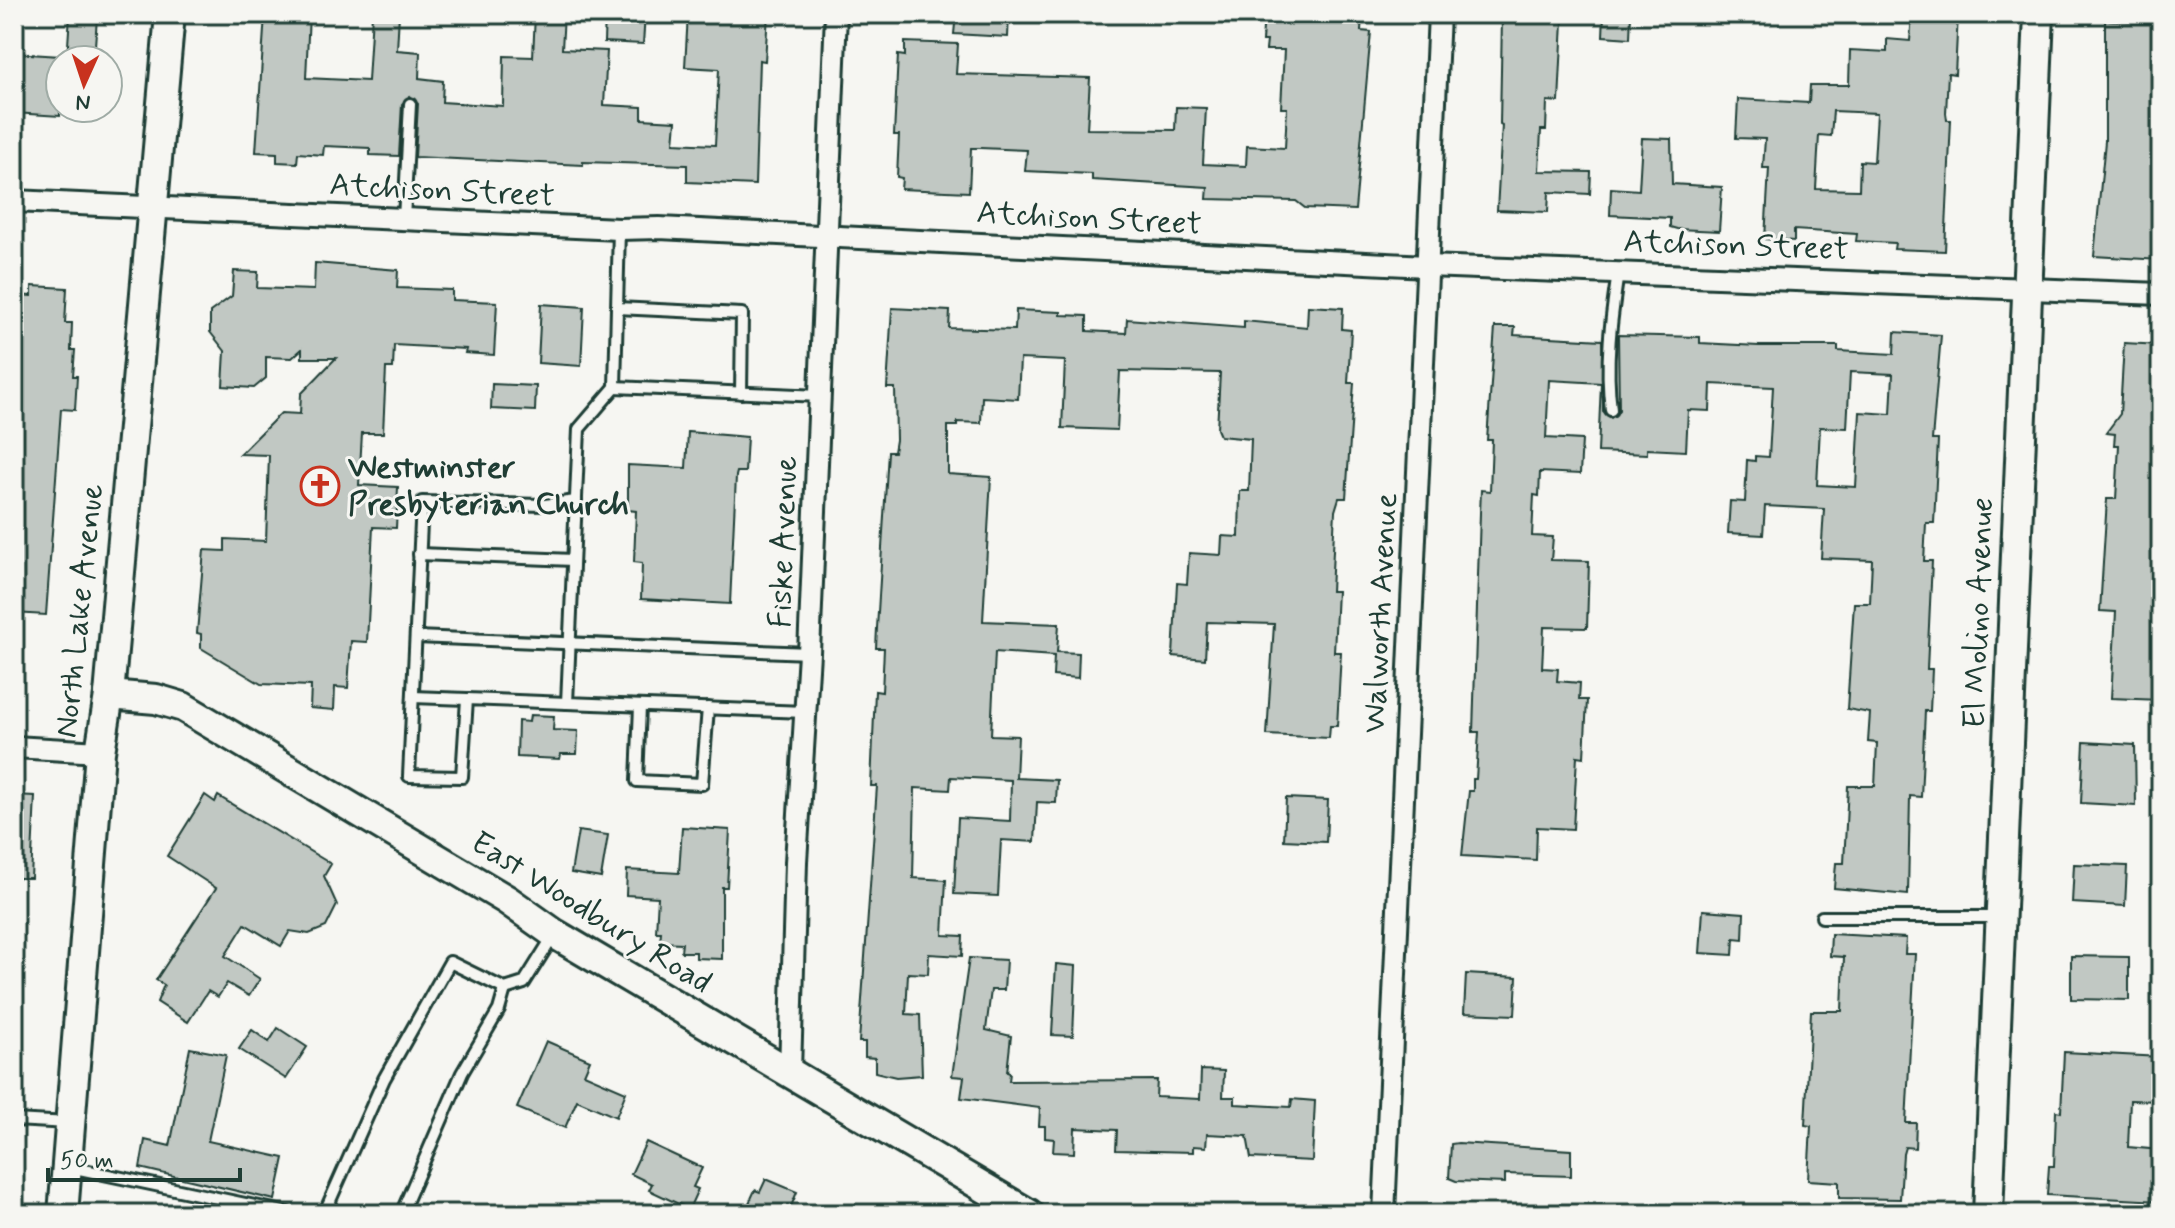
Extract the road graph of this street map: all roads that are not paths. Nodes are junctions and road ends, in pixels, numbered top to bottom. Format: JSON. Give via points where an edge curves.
{"nodes":[{"id":1,"x":170,"y":14,"type":"edge"},
{"id":2,"x":836,"y":14,"type":"edge"},
{"id":3,"x":1439,"y":14,"type":"edge"},
{"id":4,"x":2039,"y":14,"type":"edge"},
{"id":5,"x":410,"y":104,"type":"dead end"},
{"id":6,"x":14,"y":201,"type":"edge"},
{"id":7,"x":153,"y":208,"type":"junction"},
{"id":8,"x":404,"y":219,"type":"junction"},
{"id":9,"x":619,"y":229,"type":"junction"},
{"id":10,"x":826,"y":237,"type":"junction"},
{"id":11,"x":1427,"y":266,"type":"junction"},
{"id":12,"x":1618,"y":272,"type":"junction"},
{"id":13,"x":2026,"y":287,"type":"junction"},
{"id":14,"x":2161,"y":294,"type":"edge"},
{"id":15,"x":617,"y":308,"type":"junction"},
{"id":16,"x":615,"y":387,"type":"junction"},
{"id":17,"x":741,"y":393,"type":"junction"},
{"id":18,"x":820,"y":396,"type":"junction"},
{"id":19,"x":1611,"y":410,"type":"dead end"},
{"id":20,"x":576,"y":501,"type":"junction"},
{"id":21,"x":419,"y":554,"type":"junction"},
{"id":22,"x":573,"y":560,"type":"junction"},
{"id":23,"x":416,"y":637,"type":"junction"},
{"id":24,"x":570,"y":644,"type":"junction"},
{"id":25,"x":809,"y":653,"type":"junction"},
{"id":26,"x":109,"y":695,"type":"junction"},
{"id":27,"x":413,"y":697,"type":"junction"},
{"id":28,"x":467,"y":699,"type":"junction"},
{"id":29,"x":567,"y":703,"type":"junction"},
{"id":30,"x":640,"y":706,"type":"junction"},
{"id":31,"x":708,"y":708,"type":"junction"},
{"id":32,"x":805,"y":712,"type":"junction"},
{"id":33,"x":14,"y":747,"type":"edge"},
{"id":34,"x":100,"y":752,"type":"junction"},
{"id":35,"x":1822,"y":917,"type":"dead end"},
{"id":36,"x":2000,"y":917,"type":"junction"},
{"id":37,"x":555,"y":934,"type":"junction"},
{"id":38,"x":505,"y":989,"type":"junction"},
{"id":39,"x":790,"y":1072,"type":"junction"},
{"id":40,"x":14,"y":1120,"type":"edge"},
{"id":41,"x":71,"y":1123,"type":"junction"},
{"id":42,"x":68,"y":1167,"type":"junction"},
{"id":43,"x":63,"y":1214,"type":"edge"},
{"id":44,"x":293,"y":1214,"type":"edge"},
{"id":45,"x":309,"y":1214,"type":"edge"},
{"id":46,"x":323,"y":1214,"type":"edge"},
{"id":47,"x":401,"y":1214,"type":"edge"},
{"id":48,"x":1029,"y":1214,"type":"edge"},
{"id":49,"x":1384,"y":1214,"type":"edge"},
{"id":50,"x":1988,"y":1214,"type":"edge"}],
"edges":[{"from":1,"to":7,"type":"main road","name":"North Lake Avenue"},
{"from":2,"to":10,"type":"street","name":"Fiske Avenue"},
{"from":3,"to":11,"type":"street","name":"Walworth Avenue"},
{"from":4,"to":13,"type":"main road","name":"El Molino Avenue"},
{"from":5,"to":8,"type":"lane"},
{"from":6,"to":7,"type":"street","name":"Atchison Street"},
{"from":7,"to":8,"type":"street","name":"Atchison Street"},
{"from":7,"to":26,"type":"main road","name":"North Lake Avenue"},
{"from":8,"to":9,"type":"street","name":"Atchison Street"},
{"from":9,"to":10,"type":"street","name":"Atchison Street"},
{"from":9,"to":15,"type":"lane"},
{"from":10,"to":11,"type":"street","name":"Atchison Street"},
{"from":10,"to":18,"type":"street","name":"Fiske Avenue"},
{"from":11,"to":12,"type":"street","name":"Atchison Street"},
{"from":11,"to":49,"type":"street","name":"Walworth Avenue"},
{"from":12,"to":13,"type":"street","name":"Atchison Street"},
{"from":12,"to":19,"type":"lane","via":[[1609,343]]},
{"from":13,"to":14,"type":"street","name":"Atchison Street"},
{"from":13,"to":36,"type":"main road","name":"El Molino Avenue"},
{"from":15,"to":16,"type":"lane"},
{"from":15,"to":17,"type":"lane","via":[[742,314]]},
{"from":16,"to":17,"type":"lane"},
{"from":16,"to":20,"type":"lane","via":[[579,429]]},
{"from":17,"to":18,"type":"lane"},
{"from":18,"to":25,"type":"street","name":"Fiske Avenue"},
{"from":20,"to":21,"type":"lane","via":[[422,502]]},
{"from":20,"to":22,"type":"lane"},
{"from":21,"to":22,"type":"lane"},
{"from":21,"to":23,"type":"lane"},
{"from":22,"to":24,"type":"lane"},
{"from":23,"to":24,"type":"lane"},
{"from":23,"to":27,"type":"lane"},
{"from":24,"to":25,"type":"lane"},
{"from":24,"to":29,"type":"lane"},
{"from":25,"to":32,"type":"street","name":"Fiske Avenue"},
{"from":26,"to":34,"type":"main road","name":"North Lake Avenue"},
{"from":26,"to":37,"type":"main road","name":"East Woodbury Road","via":[[183,707],[507,900]]},
{"from":27,"to":28,"type":"lane"},
{"from":27,"to":28,"type":"lane","via":[[409,776],[462,777]]},
{"from":28,"to":29,"type":"lane"},
{"from":29,"to":30,"type":"lane"},
{"from":30,"to":31,"type":"lane"},
{"from":30,"to":31,"type":"lane","via":[[637,781],[702,784]]},
{"from":31,"to":32,"type":"lane"},
{"from":32,"to":39,"type":"street","name":"Fiske Avenue"},
{"from":33,"to":34,"type":"street"},
{"from":34,"to":41,"type":"main road","name":"North Lake Avenue"},
{"from":35,"to":36,"type":"lane"},
{"from":36,"to":50,"type":"main road","name":"El Molino Avenue"},
{"from":37,"to":38,"type":"lane","via":[[524,983]]},
{"from":37,"to":39,"type":"main road","name":"East Woodbury Road"},
{"from":38,"to":46,"type":"lane","via":[[450,962],[384,1079]]},
{"from":38,"to":47,"type":"lane"},
{"from":39,"to":48,"type":"main road","name":"East Woodbury Road"},
{"from":40,"to":41,"type":"lane"},
{"from":41,"to":42,"type":"main road","name":"North Lake Avenue"},
{"from":42,"to":43,"type":"main road","name":"North Lake Avenue"},
{"from":42,"to":44,"type":"lane"},
{"from":45,"to":46,"type":"lane"}]}
